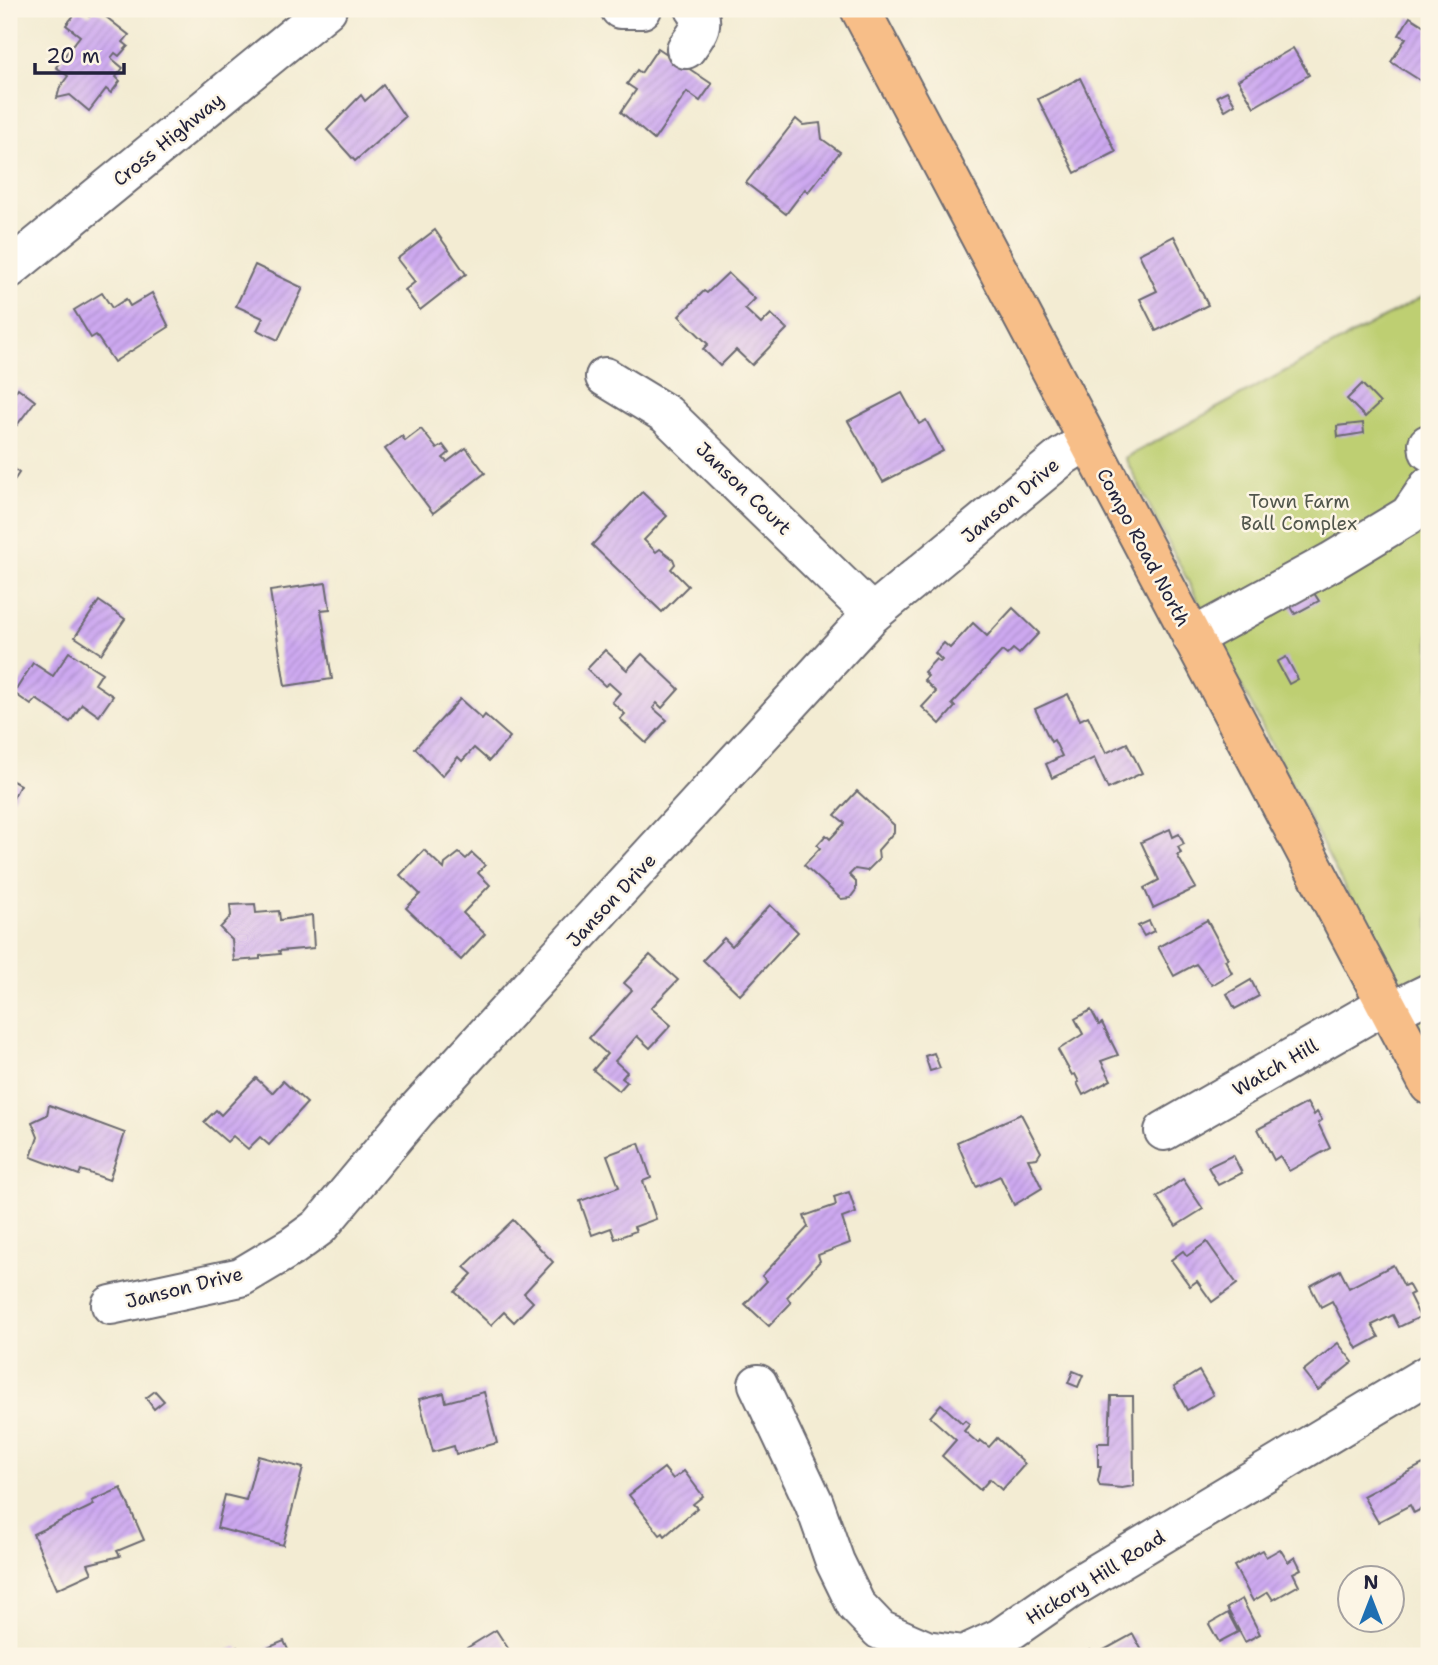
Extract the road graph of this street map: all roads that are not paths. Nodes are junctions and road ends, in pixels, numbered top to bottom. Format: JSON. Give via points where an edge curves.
{"nodes":[{"id":1,"x":327,"y":9,"type":"edge"},
{"id":2,"x":620,"y":9,"type":"edge"},
{"id":3,"x":642,"y":9,"type":"edge"},
{"id":4,"x":695,"y":9,"type":"edge"},
{"id":5,"x":860,"y":9,"type":"edge"},
{"id":6,"x":686,"y":48,"type":"dead end"},
{"id":7,"x":9,"y":269,"type":"edge"},
{"id":8,"x":605,"y":377,"type":"dead end"},
{"id":9,"x":1087,"y":441,"type":"junction"},
{"id":10,"x":1429,"y":486,"type":"edge"},
{"id":11,"x":872,"y":614,"type":"junction"},
{"id":12,"x":1192,"y":638,"type":"junction"},
{"id":13,"x":1429,"y":993,"type":"edge"},
{"id":14,"x":1388,"y":1008,"type":"junction"},
{"id":15,"x":1429,"y":1085,"type":"edge"},
{"id":16,"x":1164,"y":1130,"type":"dead end"},
{"id":17,"x":111,"y":1305,"type":"dead end"},
{"id":18,"x":1429,"y":1374,"type":"edge"},
{"id":19,"x":758,"y":1384,"type":"dead end"}],
"edges":[{"from":1,"to":7,"type":"street","name":"Cross Highway"},
{"from":2,"to":3,"type":"street"},
{"from":4,"to":6,"type":"street","via":[[702,20],[701,29]]},
{"from":5,"to":9,"type":"main road","name":"Compo Road North"},
{"from":8,"to":11,"type":"street","name":"Janson Court","via":[[666,414]]},
{"from":9,"to":11,"type":"street","name":"Janson Drive"},
{"from":9,"to":12,"type":"main road","name":"Compo Road North"},
{"from":10,"to":12,"type":"street","via":[[1409,515]]},
{"from":11,"to":17,"type":"street","name":"Janson Drive","via":[[416,1111],[319,1227],[241,1277]]},
{"from":12,"to":14,"type":"main road","name":"Compo Road North"},
{"from":13,"to":14,"type":"street","name":"Watch Hill"},
{"from":14,"to":15,"type":"main road","name":"Compo Road North"},
{"from":14,"to":16,"type":"street","name":"Watch Hill"},
{"from":18,"to":19,"type":"street","name":"Hickory Hill Road","via":[[1069,1590],[1000,1638],[964,1655],[926,1650],[880,1630],[856,1605]]}]}
